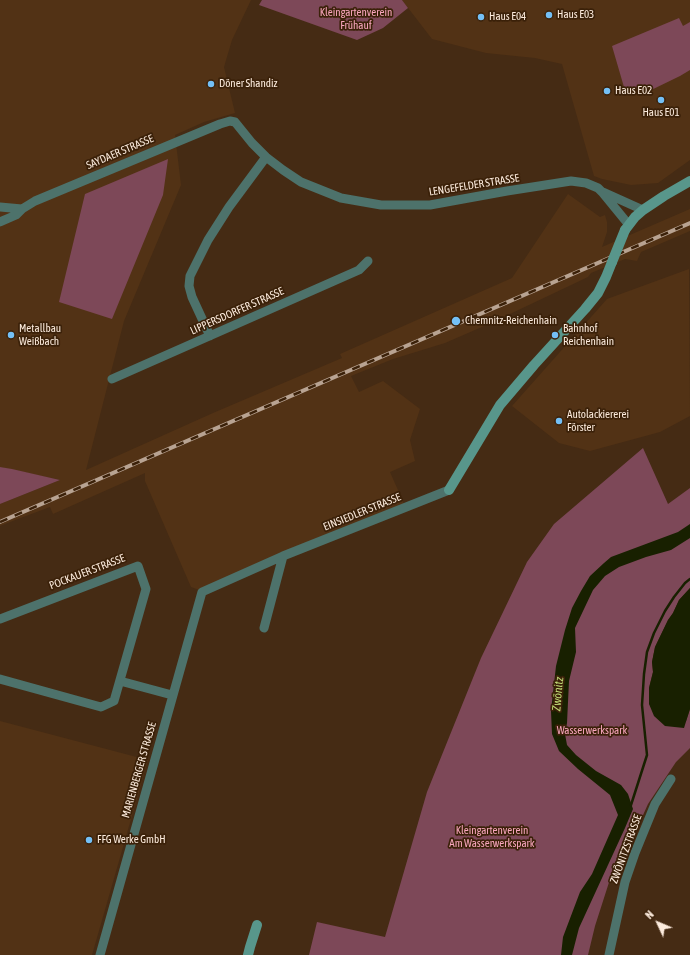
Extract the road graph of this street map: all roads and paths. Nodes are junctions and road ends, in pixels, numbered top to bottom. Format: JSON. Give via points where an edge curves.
{"nodes":[{"id":1,"x":230,"y":121,"type":"joint"},
{"id":2,"x":266,"y":158,"type":"junction"},
{"id":3,"x":690,"y":181,"type":"edge"},
{"id":4,"x":602,"y":192,"type":"junction"},
{"id":5,"x":0,"y":207,"type":"edge"},
{"id":6,"x":22,"y":209,"type":"junction"},
{"id":7,"x":643,"y":210,"type":"junction"},
{"id":8,"x":0,"y":222,"type":"edge"},
{"id":9,"x":627,"y":227,"type":"junction"},
{"id":10,"x":368,"y":261,"type":"dead end"},
{"id":11,"x":210,"y":336,"type":"junction"},
{"id":12,"x":112,"y":379,"type":"dead end"},
{"id":13,"x":449,"y":490,"type":"joint"},
{"id":14,"x":283,"y":556,"type":"junction"},
{"id":15,"x":202,"y":592,"type":"joint"},
{"id":16,"x":0,"y":619,"type":"edge"},
{"id":17,"x":264,"y":628,"type":"dead end"},
{"id":18,"x":0,"y":679,"type":"edge"},
{"id":19,"x":120,"y":681,"type":"junction"},
{"id":20,"x":172,"y":696,"type":"junction"},
{"id":21,"x":671,"y":779,"type":"dead end"},
{"id":22,"x":257,"y":925,"type":"dead end"},
{"id":23,"x":100,"y":955,"type":"edge"},
{"id":24,"x":248,"y":955,"type":"edge"},
{"id":25,"x":608,"y":955,"type":"edge"}],
"edges":[{"from":1,"to":2,"type":"street","name":"LENGEFELDER STRASSE","via":[[235,122]]},
{"from":1,"to":6,"type":"street","name":"SAYDAER STRASSE","via":[[42,198]]},
{"from":2,"to":4,"type":"street","name":"LENGEFELDER STRASSE","via":[[301,182],[341,198],[381,205],[430,205],[571,181],[586,183]]},
{"from":2,"to":11,"type":"street","via":[[229,206],[190,276],[192,297]]},
{"from":3,"to":7,"type":"main road"},
{"from":4,"to":7,"type":"street","name":"LENGEFELDER STRASSE"},
{"from":4,"to":9,"type":"street","name":"LENGEFELDER STRASSE"},
{"from":5,"to":6,"type":"street"},
{"from":6,"to":8,"type":"street","name":"SAYDAER STRASSE","via":[[16,215]]},
{"from":7,"to":9,"type":"main road"},
{"from":9,"to":13,"type":"main road","bridge":true,"via":[[598,292],[500,405]]},
{"from":10,"to":11,"type":"street","name":"LIPPERSDORFER STRASSE","via":[[359,270]]},
{"from":11,"to":12,"type":"street","name":"LIPPERSDORFER STRASSE"},
{"from":13,"to":14,"type":"street","name":"EINSIEDLER STRASSE"},
{"from":14,"to":15,"type":"street","name":"EINSIEDLER STRASSE"},
{"from":14,"to":17,"type":"street"},
{"from":15,"to":20,"type":"street","name":"MARIENBERGER STRASSE"},
{"from":16,"to":19,"type":"street","name":"POCKAUER STRASSE","via":[[138,566],[146,589]]},
{"from":18,"to":19,"type":"street","name":"POCKAUER STRASSE","via":[[101,707],[114,701]]},
{"from":19,"to":20,"type":"street"},
{"from":20,"to":23,"type":"street","name":"MARIENBERGER STRASSE"},
{"from":21,"to":25,"type":"street","name":"ZWÖNITZSTRASSE","via":[[655,804],[635,853],[625,882]]},
{"from":22,"to":24,"type":"main road"}]}
